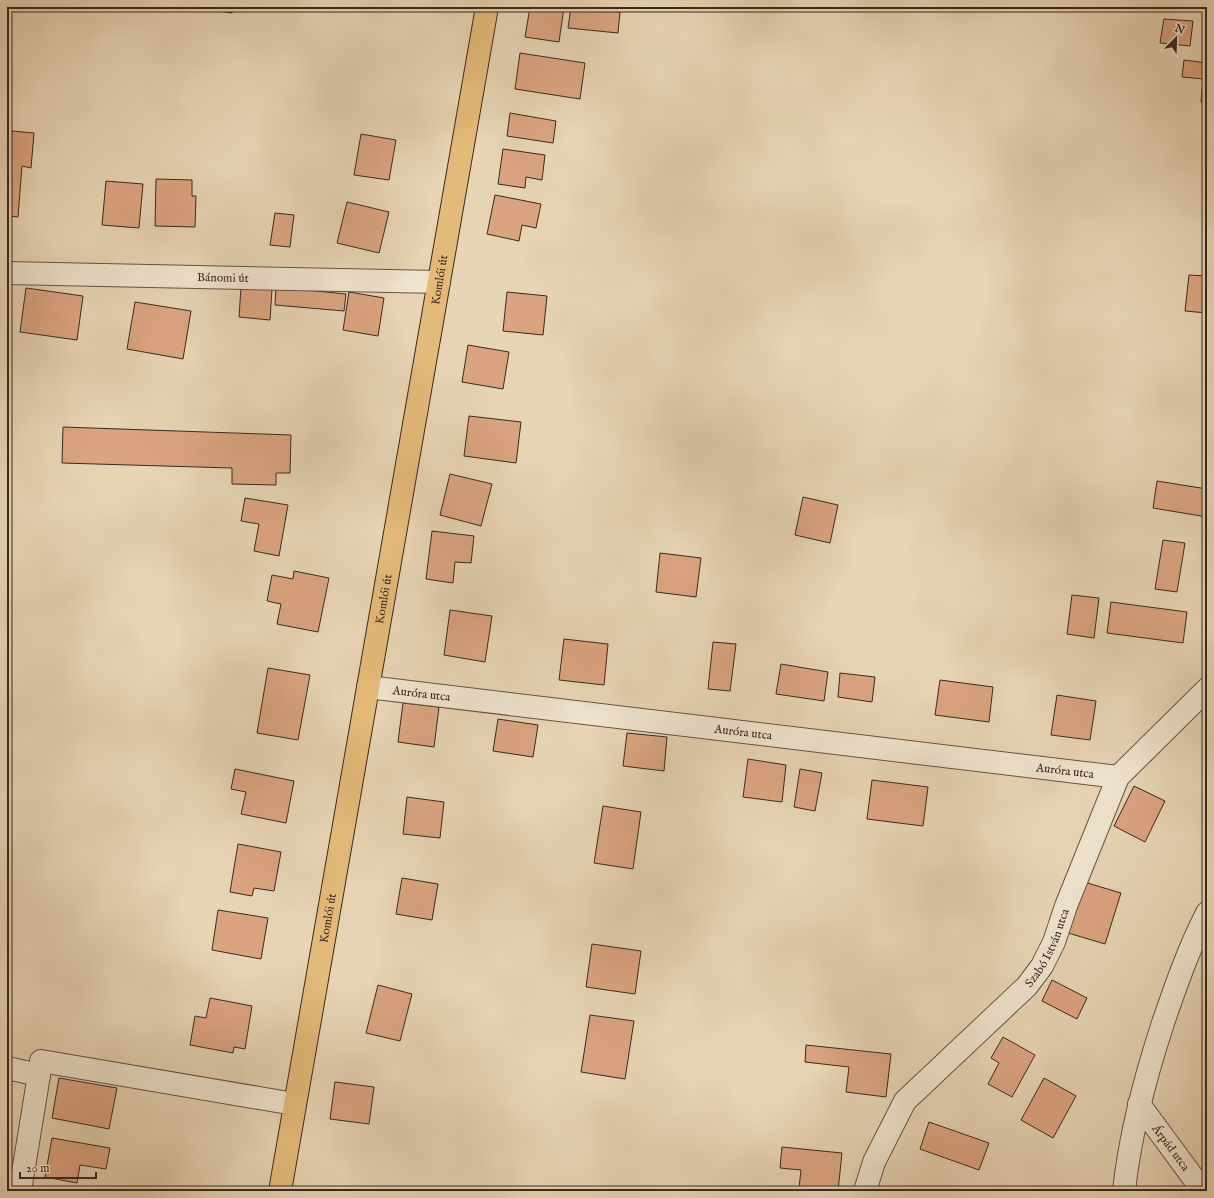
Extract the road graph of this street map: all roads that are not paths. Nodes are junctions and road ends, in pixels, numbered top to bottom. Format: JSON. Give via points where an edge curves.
{"nodes":[{"id":1,"x":487,"y":7,"type":"edge"},
{"id":2,"x":7,"y":273,"type":"edge"},
{"id":3,"x":439,"y":282,"type":"junction"},
{"id":4,"x":368,"y":687,"type":"junction"},
{"id":5,"x":1207,"y":690,"type":"edge"},
{"id":6,"x":1118,"y":777,"type":"junction"},
{"id":7,"x":1207,"y":913,"type":"edge"},
{"id":8,"x":7,"y":1068,"type":"edge"},
{"id":9,"x":39,"y":1075,"type":"junction"},
{"id":10,"x":294,"y":1104,"type":"junction"},
{"id":11,"x":1139,"y":1104,"type":"junction"},
{"id":12,"x":20,"y":1191,"type":"edge"},
{"id":13,"x":280,"y":1191,"type":"edge"},
{"id":14,"x":865,"y":1191,"type":"edge"},
{"id":15,"x":1124,"y":1191,"type":"edge"},
{"id":16,"x":1203,"y":1191,"type":"edge"}],
"edges":[{"from":1,"to":3,"type":"main road","name":"Komlói út"},
{"from":2,"to":3,"type":"street","name":"Bánomi út"},
{"from":3,"to":4,"type":"main road","name":"Komlói út"},
{"from":4,"to":6,"type":"street","name":"Auróra utca"},
{"from":4,"to":10,"type":"main road","name":"Komlói út"},
{"from":5,"to":6,"type":"street","name":"Szabó István utca"},
{"from":6,"to":14,"type":"street","name":"Szabó István utca","via":[[1054,942],[1042,966],[1027,986],[905,1101],[874,1162]]},
{"from":7,"to":11,"type":"street","via":[[1190,945],[1148,1068]]},
{"from":8,"to":9,"type":"street"},
{"from":9,"to":10,"type":"street","via":[[41,1061]]},
{"from":9,"to":12,"type":"street"},
{"from":10,"to":13,"type":"main road","name":"Komlói út"},
{"from":11,"to":15,"type":"street","via":[[1127,1158]]},
{"from":11,"to":16,"type":"street","name":"Árpád utca"}]}
